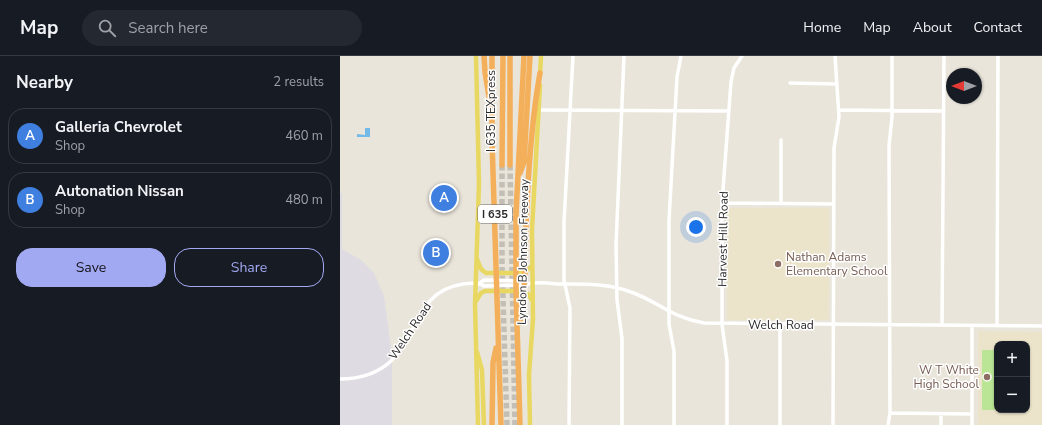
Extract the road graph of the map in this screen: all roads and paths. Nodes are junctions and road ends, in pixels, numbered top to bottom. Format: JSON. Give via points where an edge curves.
{"nodes":[{"id":1,"x":476,"y":56,"type":"edge"},
{"id":2,"x":484,"y":56,"type":"edge"},
{"id":3,"x":492,"y":56,"type":"edge"},
{"id":4,"x":503,"y":56,"type":"edge"},
{"id":5,"x":510,"y":56,"type":"edge"},
{"id":6,"x":524,"y":56,"type":"edge"},
{"id":7,"x":530,"y":56,"type":"edge"},
{"id":8,"x":541,"y":56,"type":"edge"},
{"id":9,"x":574,"y":56,"type":"edge"},
{"id":10,"x":624,"y":56,"type":"edge"},
{"id":11,"x":681,"y":56,"type":"edge"},
{"id":12,"x":742,"y":56,"type":"edge"},
{"id":13,"x":835,"y":56,"type":"edge"},
{"id":14,"x":892,"y":56,"type":"edge"},
{"id":15,"x":944,"y":56,"type":"edge"},
{"id":16,"x":998,"y":56,"type":"edge"},
{"id":17,"x":540,"y":73,"type":"junction"},
{"id":18,"x":790,"y":83,"type":"dead end"},
{"id":19,"x":837,"y":84,"type":"junction"},
{"id":20,"x":539,"y":110,"type":"junction"},
{"id":21,"x":570,"y":110,"type":"junction"},
{"id":22,"x":622,"y":110,"type":"junction"},
{"id":23,"x":674,"y":110,"type":"junction"},
{"id":24,"x":839,"y":110,"type":"junction"},
{"id":25,"x":944,"y":110,"type":"junction"},
{"id":26,"x":729,"y":111,"type":"junction"},
{"id":27,"x":892,"y":111,"type":"junction"},
{"id":28,"x":491,"y":113,"type":"junction"},
{"id":29,"x":781,"y":140,"type":"dead end"},
{"id":30,"x":502,"y":165,"type":"tunnel mouth"},
{"id":31,"x":510,"y":165,"type":"tunnel mouth"},
{"id":32,"x":518,"y":179,"type":"junction"},
{"id":33,"x":722,"y":203,"type":"junction"},
{"id":34,"x":781,"y":203,"type":"junction"},
{"id":35,"x":834,"y":204,"type":"junction"},
{"id":36,"x":476,"y":254,"type":"junction"},
{"id":37,"x":532,"y":266,"type":"junction"},
{"id":38,"x":478,"y":283,"type":"junction"},
{"id":39,"x":531,"y":283,"type":"junction"},
{"id":40,"x":565,"y":284,"type":"junction"},
{"id":41,"x":616,"y":287,"type":"junction"},
{"id":42,"x":475,"y":304,"type":"junction"},
{"id":43,"x":533,"y":308,"type":"junction"},
{"id":44,"x":669,"y":312,"type":"junction"},
{"id":45,"x":722,"y":324,"type":"junction"},
{"id":46,"x":780,"y":325,"type":"junction"},
{"id":47,"x":833,"y":325,"type":"junction"},
{"id":48,"x":890,"y":325,"type":"junction"},
{"id":49,"x":942,"y":325,"type":"junction"},
{"id":50,"x":972,"y":326,"type":"junction"},
{"id":51,"x":997,"y":326,"type":"junction"},
{"id":52,"x":1042,"y":326,"type":"edge"},
{"id":53,"x":518,"y":333,"type":"junction"},
{"id":54,"x":498,"y":342,"type":"junction"},
{"id":55,"x":476,"y":348,"type":"junction"},
{"id":56,"x":340,"y":379,"type":"edge"},
{"id":57,"x":890,"y":413,"type":"junction"},
{"id":58,"x":941,"y":414,"type":"junction"},
{"id":59,"x":972,"y":414,"type":"junction"},
{"id":60,"x":478,"y":425,"type":"edge"},
{"id":61,"x":484,"y":425,"type":"edge"},
{"id":62,"x":492,"y":425,"type":"edge"},
{"id":63,"x":501,"y":425,"type":"edge"},
{"id":64,"x":520,"y":425,"type":"edge"},
{"id":65,"x":530,"y":425,"type":"edge"},
{"id":66,"x":569,"y":425,"type":"edge"},
{"id":67,"x":622,"y":425,"type":"edge"},
{"id":68,"x":674,"y":425,"type":"edge"},
{"id":69,"x":727,"y":425,"type":"edge"},
{"id":70,"x":780,"y":425,"type":"edge"},
{"id":71,"x":833,"y":425,"type":"edge"},
{"id":72,"x":888,"y":425,"type":"edge"},
{"id":73,"x":941,"y":425,"type":"edge"},
{"id":74,"x":972,"y":425,"type":"edge"}],
"edges":[{"from":1,"to":36,"type":"main road","via":[[479,184]]},
{"from":2,"to":28,"type":"highway"},
{"from":3,"to":28,"type":"highway","name":"Lyndon B Johnson Freeway","number":"I 635"},
{"from":4,"to":30,"type":"highway","name":"I 635 TEXpress"},
{"from":5,"to":31,"type":"highway","name":"I 635 TEXpress"},
{"from":6,"to":32,"type":"highway","name":"Lyndon B Johnson Freeway","number":"I 635"},
{"from":7,"to":32,"type":"highway","via":[[524,162]]},
{"from":8,"to":17,"type":"main road","name":"Lyndon B Johnson Freeway"},
{"from":9,"to":21,"type":"street"},
{"from":10,"to":22,"type":"street"},
{"from":11,"to":23,"type":"street"},
{"from":12,"to":26,"type":"street","name":"Harvest Hill Road","via":[[732,75]]},
{"from":13,"to":19,"type":"street"},
{"from":14,"to":27,"type":"street"},
{"from":15,"to":25,"type":"street"},
{"from":16,"to":51,"type":"street"},
{"from":17,"to":20,"type":"main road","name":"Lyndon B Johnson Freeway"},
{"from":17,"to":53,"type":"highway","via":[[527,188],[523,308]]},
{"from":18,"to":19,"type":"street"},
{"from":19,"to":24,"type":"street"},
{"from":20,"to":21,"type":"street"},
{"from":20,"to":37,"type":"main road","name":"Lyndon B Johnson Freeway"},
{"from":21,"to":22,"type":"street"},
{"from":21,"to":40,"type":"street","via":[[564,222]]},
{"from":22,"to":23,"type":"street"},
{"from":22,"to":41,"type":"street","via":[[617,195]]},
{"from":23,"to":26,"type":"street"},
{"from":23,"to":44,"type":"street","via":[[669,203]]},
{"from":24,"to":27,"type":"street"},
{"from":24,"to":35,"type":"street","via":[[834,139]]},
{"from":25,"to":27,"type":"street"},
{"from":25,"to":49,"type":"street"},
{"from":26,"to":33,"type":"street","name":"Harvest Hill Road"},
{"from":27,"to":48,"type":"street","via":[[888,146]]},
{"from":28,"to":54,"type":"highway","name":"Lyndon B Johnson Freeway","number":"I 635"},
{"from":29,"to":34,"type":"street"},
{"from":32,"to":53,"type":"highway","name":"Lyndon B Johnson Freeway","number":"I 635"},
{"from":33,"to":34,"type":"street"},
{"from":33,"to":45,"type":"street","name":"Harvest Hill Road"},
{"from":34,"to":35,"type":"street"},
{"from":35,"to":47,"type":"street"},
{"from":36,"to":37,"type":"main road","via":[[479,266],[489,274],[520,274]]},
{"from":36,"to":38,"type":"main road"},
{"from":37,"to":39,"type":"main road","name":"Lyndon B Johnson Freeway"},
{"from":38,"to":39,"type":"street","name":"Welch Road","via":[[484,286]]},
{"from":38,"to":42,"type":"main road"},
{"from":38,"to":56,"type":"street","name":"Welch Road","via":[[454,286],[430,301],[419,315],[400,351],[385,366],[362,377]]},
{"from":39,"to":40,"type":"street","name":"Welch Road"},
{"from":39,"to":43,"type":"main road","name":"Lyndon B Johnson Freeway"},
{"from":40,"to":41,"type":"street","name":"Welch Road"},
{"from":40,"to":66,"type":"street","via":[[570,308]]},
{"from":41,"to":44,"type":"street","name":"Welch Road","via":[[633,292]]},
{"from":41,"to":67,"type":"street","via":[[622,338]]},
{"from":42,"to":43,"type":"main road","via":[[483,292],[523,291],[532,300]]},
{"from":42,"to":55,"type":"main road"},
{"from":43,"to":65,"type":"main road","name":"Lyndon B Johnson Freeway","via":[[529,375]]},
{"from":44,"to":45,"type":"street","name":"Welch Road","via":[[695,322]]},
{"from":44,"to":68,"type":"street","via":[[674,351]]},
{"from":45,"to":46,"type":"street","name":"Welch Road"},
{"from":45,"to":69,"type":"street","name":"Harvest Hill Road","via":[[727,361]]},
{"from":46,"to":47,"type":"street","name":"Welch Road"},
{"from":46,"to":70,"type":"street"},
{"from":47,"to":48,"type":"street","name":"Welch Road"},
{"from":47,"to":71,"type":"street"},
{"from":48,"to":49,"type":"street","name":"Welch Road"},
{"from":48,"to":57,"type":"street"},
{"from":49,"to":50,"type":"street","name":"Welch Road"},
{"from":50,"to":51,"type":"street","name":"Welch Road"},
{"from":50,"to":59,"type":"street"},
{"from":51,"to":52,"type":"street","name":"Welch Road"},
{"from":53,"to":64,"type":"highway","name":"Lyndon B Johnson Freeway","number":"I 635"},
{"from":54,"to":62,"type":"highway","via":[[493,363]]},
{"from":54,"to":63,"type":"highway","name":"Lyndon B Johnson Freeway","number":"I 635"},
{"from":55,"to":60,"type":"main road"},
{"from":55,"to":61,"type":"main road","via":[[482,370]]},
{"from":57,"to":58,"type":"street"},
{"from":57,"to":72,"type":"street"},
{"from":58,"to":59,"type":"street"},
{"from":58,"to":73,"type":"street"},
{"from":59,"to":74,"type":"street"}]}
